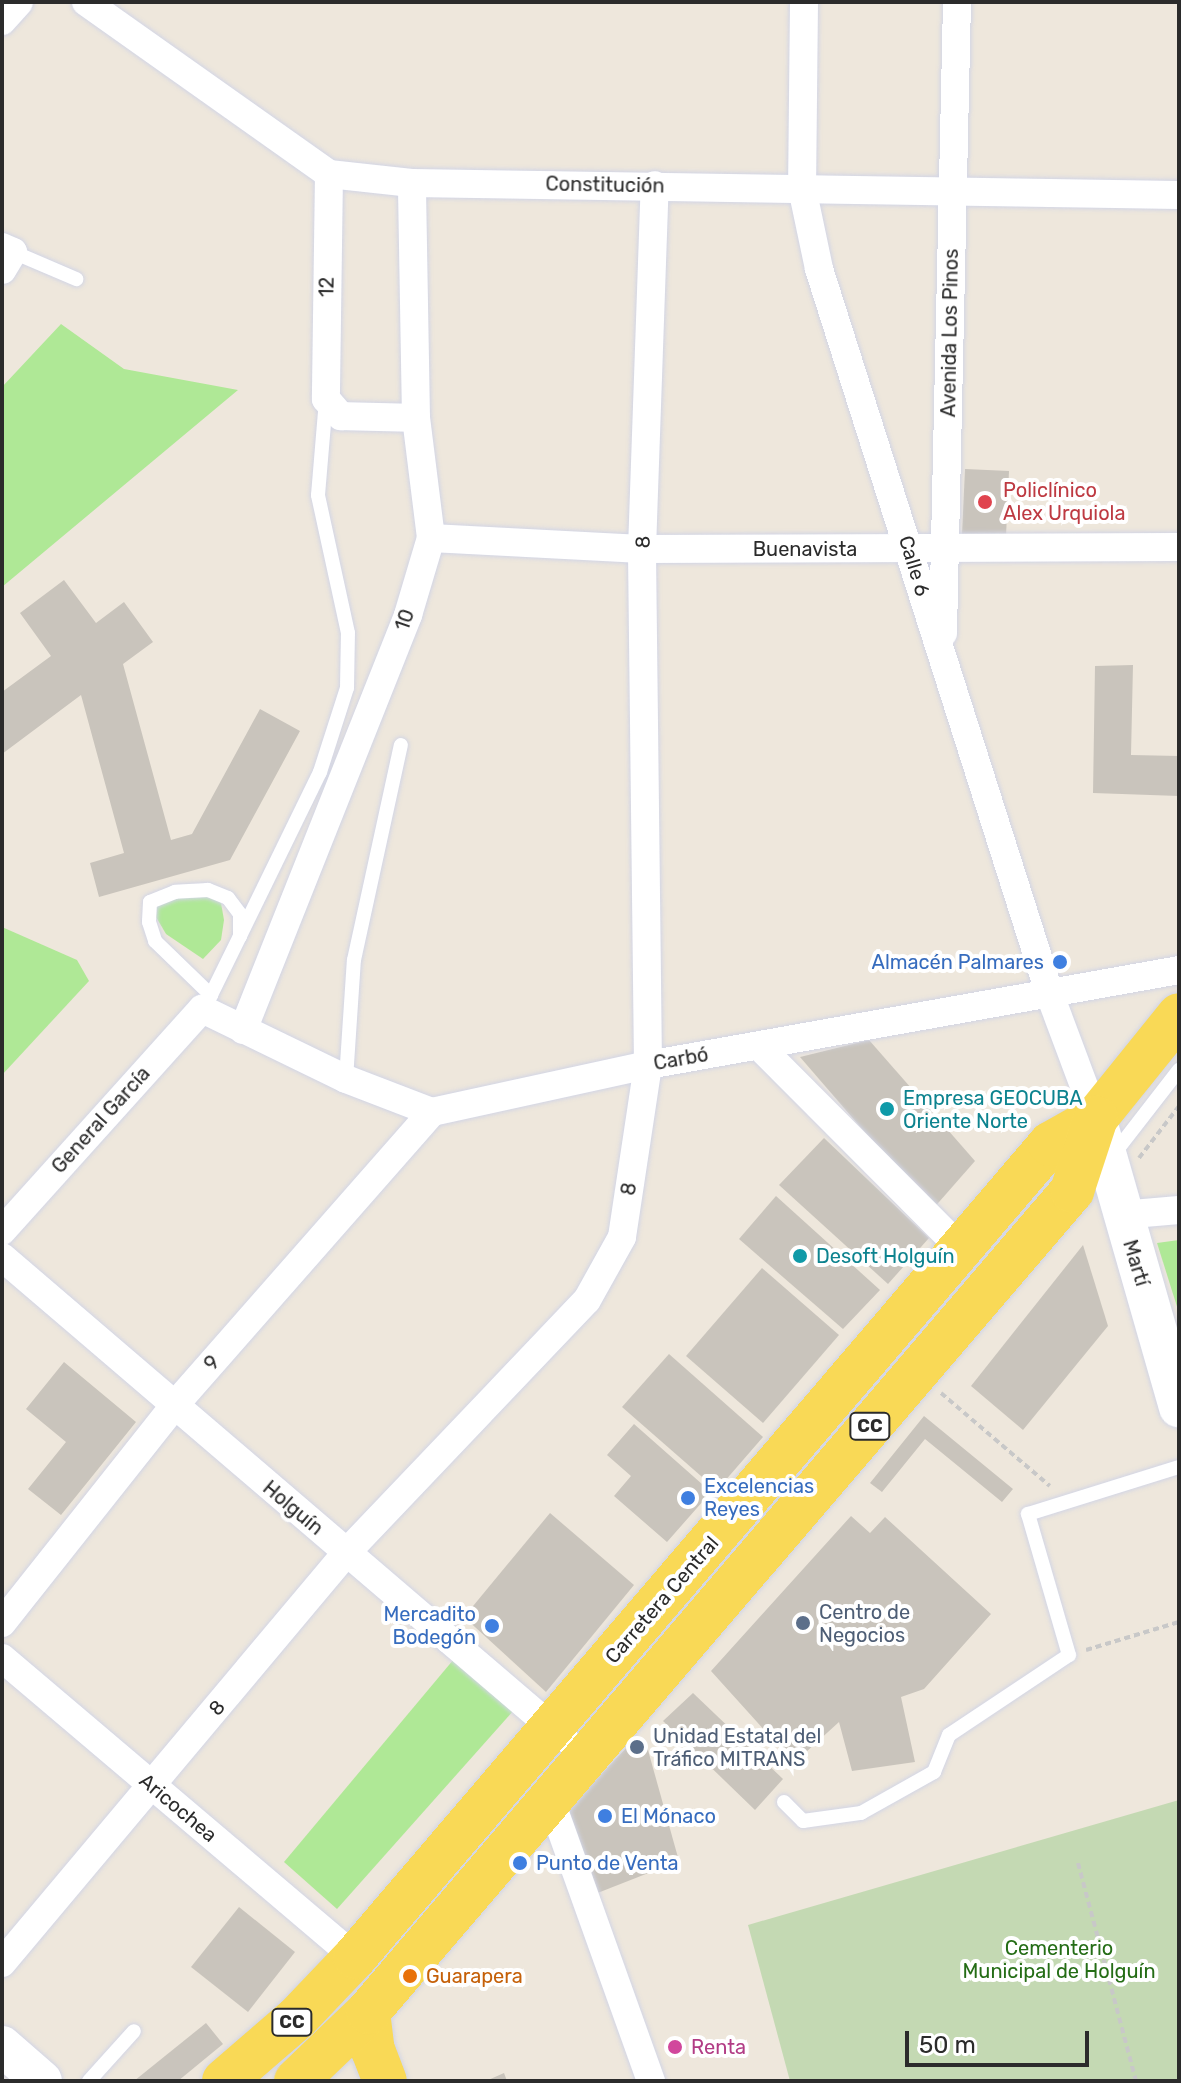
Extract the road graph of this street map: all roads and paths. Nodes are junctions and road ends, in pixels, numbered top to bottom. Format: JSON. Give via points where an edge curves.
{"nodes":[{"id":1,"x":19,"y":2,"type":"edge"},
{"id":2,"x":86,"y":2,"type":"edge"},
{"id":3,"x":804,"y":2,"type":"edge"},
{"id":4,"x":957,"y":2,"type":"edge"},
{"id":5,"x":2,"y":21,"type":"edge"},
{"id":6,"x":329,"y":174,"type":"junction"},
{"id":7,"x":412,"y":183,"type":"junction"},
{"id":8,"x":655,"y":185,"type":"junction"},
{"id":9,"x":802,"y":188,"type":"junction"},
{"id":10,"x":954,"y":191,"type":"junction"},
{"id":11,"x":1179,"y":195,"type":"edge"},
{"id":12,"x":6,"y":257,"type":"edge"},
{"id":13,"x":76,"y":279,"type":"dead end"},
{"id":14,"x":326,"y":399,"type":"junction"},
{"id":15,"x":416,"y":418,"type":"junction"},
{"id":16,"x":431,"y":538,"type":"junction"},
{"id":17,"x":1179,"y":547,"type":"edge"},
{"id":18,"x":642,"y":549,"type":"junction"},
{"id":19,"x":910,"y":550,"type":"junction"},
{"id":20,"x":945,"y":550,"type":"junction"},
{"id":21,"x":943,"y":663,"type":"junction"},
{"id":22,"x":401,"y":745,"type":"dead end"},
{"id":23,"x":240,"y":936,"type":"junction"},
{"id":24,"x":1179,"y":970,"type":"edge"},
{"id":25,"x":1050,"y":995,"type":"junction"},
{"id":26,"x":206,"y":1002,"type":"junction"},
{"id":27,"x":1179,"y":1015,"type":"edge"},
{"id":28,"x":243,"y":1030,"type":"junction"},
{"id":29,"x":759,"y":1046,"type":"junction"},
{"id":30,"x":648,"y":1065,"type":"junction"},
{"id":31,"x":1179,"y":1070,"type":"edge"},
{"id":32,"x":346,"y":1079,"type":"junction"},
{"id":33,"x":1179,"y":1106,"type":"edge"},
{"id":34,"x":432,"y":1112,"type":"junction"},
{"id":35,"x":1096,"y":1118,"type":"junction"},
{"id":36,"x":1114,"y":1190,"type":"junction"},
{"id":37,"x":1179,"y":1210,"type":"edge"},
{"id":38,"x":2,"y":1231,"type":"edge"},
{"id":39,"x":963,"y":1251,"type":"junction"},
{"id":40,"x":2,"y":1257,"type":"edge"},
{"id":41,"x":916,"y":1372,"type":"junction"},
{"id":42,"x":173,"y":1407,"type":"junction"},
{"id":43,"x":1179,"y":1407,"type":"edge"},
{"id":44,"x":1179,"y":1467,"type":"edge"},
{"id":45,"x":1067,"y":1500,"type":"junction"},
{"id":46,"x":346,"y":1553,"type":"junction"},
{"id":47,"x":1179,"y":1622,"type":"edge"},
{"id":48,"x":2,"y":1623,"type":"edge"},
{"id":49,"x":1069,"y":1655,"type":"junction"},
{"id":50,"x":2,"y":1658,"type":"edge"},
{"id":51,"x":551,"y":1728,"type":"junction"},
{"id":52,"x":587,"y":1756,"type":"junction"},
{"id":53,"x":151,"y":1787,"type":"junction"},
{"id":54,"x":550,"y":1799,"type":"junction"},
{"id":55,"x":784,"y":1802,"type":"dead end"},
{"id":56,"x":1078,"y":1863,"type":"dead end"},
{"id":57,"x":355,"y":1957,"type":"junction"},
{"id":58,"x":2,"y":1963,"type":"edge"},
{"id":59,"x":368,"y":2012,"type":"junction"},
{"id":60,"x":134,"y":2031,"type":"dead end"},
{"id":61,"x":2,"y":2046,"type":"edge"},
{"id":62,"x":267,"y":2066,"type":"edge"},
{"id":63,"x":42,"y":2081,"type":"edge"},
{"id":64,"x":89,"y":2081,"type":"edge"},
{"id":65,"x":224,"y":2081,"type":"edge"},
{"id":66,"x":296,"y":2081,"type":"edge"},
{"id":67,"x":385,"y":2081,"type":"edge"},
{"id":68,"x":651,"y":2081,"type":"edge"},
{"id":69,"x":1136,"y":2081,"type":"edge"}],
"edges":[{"from":1,"to":5,"type":"street"},
{"from":2,"to":6,"type":"street","name":"Constitución"},
{"from":3,"to":9,"type":"street","name":"Calle 6"},
{"from":4,"to":10,"type":"street","name":"Avenida Los Pinos"},
{"from":6,"to":7,"type":"street","name":"Constitución"},
{"from":6,"to":14,"type":"street","name":"12"},
{"from":7,"to":8,"type":"street","name":"Constitución"},
{"from":7,"to":15,"type":"street","name":"10"},
{"from":8,"to":9,"type":"street","name":"Constitución"},
{"from":8,"to":18,"type":"street","name":"8"},
{"from":9,"to":10,"type":"street","name":"Constitución"},
{"from":9,"to":19,"type":"street","name":"Calle 6","via":[[819,269]]},
{"from":10,"to":11,"type":"street","name":"Constitución"},
{"from":10,"to":20,"type":"street","name":"Avenida Los Pinos"},
{"from":12,"to":13,"type":"lane"},
{"from":14,"to":15,"type":"street","via":[[341,416]]},
{"from":14,"to":23,"type":"lane","via":[[318,495],[346,620],[347,688],[320,772]]},
{"from":15,"to":16,"type":"street","name":"10"},
{"from":16,"to":18,"type":"street","name":"Buenavista"},
{"from":16,"to":28,"type":"street","name":"10","via":[[360,741]]},
{"from":17,"to":20,"type":"street","name":"Buenavista"},
{"from":18,"to":19,"type":"street","name":"Buenavista"},
{"from":18,"to":30,"type":"street","name":"8"},
{"from":19,"to":20,"type":"street","name":"Buenavista"},
{"from":19,"to":21,"type":"street","name":"Calle 6"},
{"from":20,"to":21,"type":"street","name":"Avenida Los Pinos"},
{"from":21,"to":25,"type":"street","name":"Calle 6"},
{"from":22,"to":32,"type":"lane","via":[[354,960]]},
{"from":23,"to":26,"type":"lane"},
{"from":23,"to":26,"type":"lane","via":[[240,914],[228,898],[208,890],[175,892],[150,902],[155,941]]},
{"from":24,"to":25,"type":"street","name":"Carbó"},
{"from":25,"to":29,"type":"street","name":"Carbó"},
{"from":25,"to":35,"type":"street","name":"Calle 6"},
{"from":26,"to":28,"type":"street"},
{"from":26,"to":38,"type":"street","name":"General García"},
{"from":27,"to":35,"type":"main road","name":"Carretera Central","number":"CC"},
{"from":28,"to":32,"type":"street"},
{"from":29,"to":30,"type":"street","name":"Carbó"},
{"from":29,"to":39,"type":"street"},
{"from":30,"to":34,"type":"street","name":"Carbó"},
{"from":30,"to":46,"type":"street","name":"8","via":[[622,1237],[587,1300]]},
{"from":31,"to":36,"type":"lane"},
{"from":32,"to":34,"type":"street"},
{"from":33,"to":36,"type":"path"},
{"from":34,"to":42,"type":"street","name":"9"},
{"from":35,"to":36,"type":"main road","name":"Martí"},
{"from":35,"to":39,"type":"main road","name":"Carretera Central","number":"CC","via":[[1050,1144]]},
{"from":35,"to":41,"type":"main road","name":"Carretera Central","number":"CC","via":[[1072,1191]]},
{"from":36,"to":37,"type":"street"},
{"from":36,"to":43,"type":"main road","name":"Martí"},
{"from":39,"to":51,"type":"main road","name":"Carretera Central","number":"CC"},
{"from":40,"to":42,"type":"street","name":"Holguín"},
{"from":41,"to":45,"type":"path"},
{"from":41,"to":52,"type":"main road","name":"Carretera Central","number":"CC"},
{"from":42,"to":46,"type":"street","name":"Holguín"},
{"from":42,"to":48,"type":"street","name":"9"},
{"from":44,"to":45,"type":"lane"},
{"from":45,"to":49,"type":"lane","via":[[1028,1514]]},
{"from":46,"to":51,"type":"street","name":"Holguín"},
{"from":46,"to":53,"type":"street","name":"8"},
{"from":47,"to":49,"type":"path"},
{"from":49,"to":55,"type":"lane","via":[[949,1735],[934,1772],[861,1813],[803,1821]]},
{"from":50,"to":53,"type":"street","name":"Aricochea"},
{"from":51,"to":52,"type":"street","name":"Holguín"},
{"from":51,"to":57,"type":"main road","name":"Carretera Central","number":"CC"},
{"from":52,"to":54,"type":"main road","name":"Carretera Central","number":"CC"},
{"from":53,"to":57,"type":"street","name":"Aricochea"},
{"from":53,"to":58,"type":"street","name":"8"},
{"from":54,"to":59,"type":"main road","name":"Carretera Central","number":"CC"},
{"from":54,"to":68,"type":"street"},
{"from":56,"to":69,"type":"path"},
{"from":57,"to":62,"type":"main road","name":"Carretera Central","number":"CC"},
{"from":59,"to":66,"type":"main road","name":"Carretera Central","number":"CC"},
{"from":59,"to":67,"type":"main road","via":[[373,2050]]},
{"from":60,"to":64,"type":"lane"},
{"from":61,"to":63,"type":"main road"},
{"from":62,"to":65,"type":"main road","name":"Carretera Central","number":"CC"}]}
